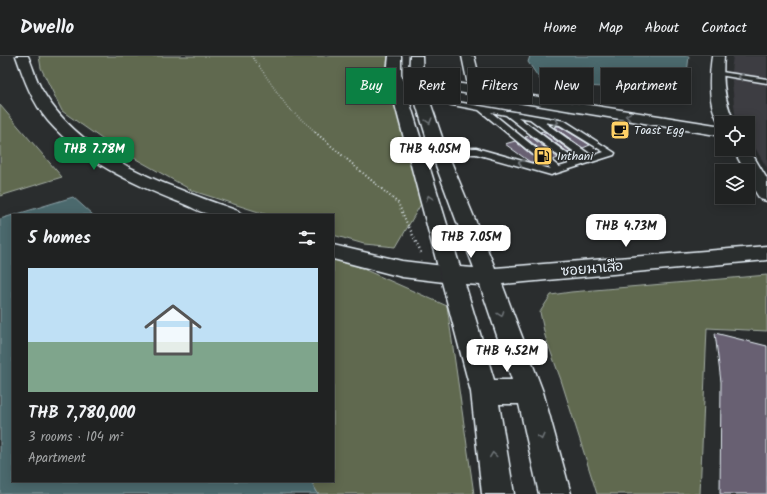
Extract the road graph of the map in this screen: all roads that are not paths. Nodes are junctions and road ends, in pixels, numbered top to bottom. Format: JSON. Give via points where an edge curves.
{"nodes":[{"id":1,"x":22,"y":56,"type":"edge"},
{"id":2,"x":395,"y":56,"type":"edge"},
{"id":3,"x":416,"y":56,"type":"edge"},
{"id":4,"x":468,"y":56,"type":"edge"},
{"id":5,"x":718,"y":56,"type":"edge"},
{"id":6,"x":417,"y":68,"type":"edge"},
{"id":7,"x":471,"y":68,"type":"edge"},
{"id":8,"x":716,"y":73,"type":"junction"},
{"id":9,"x":767,"y":81,"type":"edge"},
{"id":10,"x":532,"y":100,"type":"edge"},
{"id":11,"x":460,"y":102,"type":"edge"},
{"id":12,"x":424,"y":104,"type":"edge"},
{"id":13,"x":480,"y":108,"type":"junction"},
{"id":14,"x":507,"y":112,"type":"junction"},
{"id":15,"x":723,"y":116,"type":"edge"},
{"id":16,"x":531,"y":117,"type":"junction"},
{"id":17,"x":715,"y":130,"type":"edge"},
{"id":18,"x":439,"y":152,"type":"junction"},
{"id":19,"x":745,"y":156,"type":"edge"},
{"id":20,"x":590,"y":159,"type":"junction"},
{"id":21,"x":574,"y":164,"type":"junction"},
{"id":22,"x":558,"y":170,"type":"junction"},
{"id":23,"x":767,"y":195,"type":"edge"},
{"id":24,"x":228,"y":214,"type":"edge"},
{"id":25,"x":334,"y":252,"type":"edge"},
{"id":26,"x":767,"y":253,"type":"edge"},
{"id":27,"x":441,"y":274,"type":"junction"},
{"id":28,"x":488,"y":277,"type":"junction"},
{"id":29,"x":484,"y":392,"type":"junction"},
{"id":30,"x":530,"y":392,"type":"junction"},
{"id":31,"x":498,"y":494,"type":"edge"},
{"id":32,"x":555,"y":494,"type":"edge"}],
"edges":[{"from":1,"to":24,"type":"street","via":[[29,77],[48,113],[80,145],[140,179]]},
{"from":27,"to":2,"type":"street","one_way":true,"via":[[415,152],[394,74]]},
{"from":3,"to":6,"type":"street"},
{"from":4,"to":7,"type":"street"},
{"from":5,"to":8,"type":"street"},
{"from":9,"to":8,"type":"lane","one_way":true},
{"from":8,"to":15,"type":"street"},
{"from":17,"to":10,"type":"street","one_way":true},
{"from":11,"to":13,"type":"lane"},
{"from":12,"to":18,"type":"street","one_way":true},
{"from":13,"to":14,"type":"lane"},
{"from":13,"to":22,"type":"lane"},
{"from":14,"to":16,"type":"lane"},
{"from":14,"to":21,"type":"lane"},
{"from":16,"to":20,"type":"lane"},
{"from":16,"to":20,"type":"lane","one_way":true,"via":[[562,122],[611,153]]},
{"from":22,"to":18,"type":"lane","one_way":true,"via":[[550,172],[476,151]]},
{"from":18,"to":28,"type":"street"},
{"from":19,"to":23,"type":"street"},
{"from":20,"to":21,"type":"lane"},
{"from":21,"to":22,"type":"lane"},
{"from":25,"to":27,"type":"street","name":"ซอยนาเสือ","via":[[402,269]]},
{"from":26,"to":28,"type":"street","name":"ซอยนาเสือ"},
{"from":27,"to":28,"type":"street","name":"ซอยนาเสือ"},
{"from":27,"to":29,"type":"street"},
{"from":28,"to":30,"type":"street","one_way":true},
{"from":29,"to":30,"type":"street"},
{"from":31,"to":29,"type":"street","one_way":true},
{"from":30,"to":32,"type":"street","one_way":true}]}
